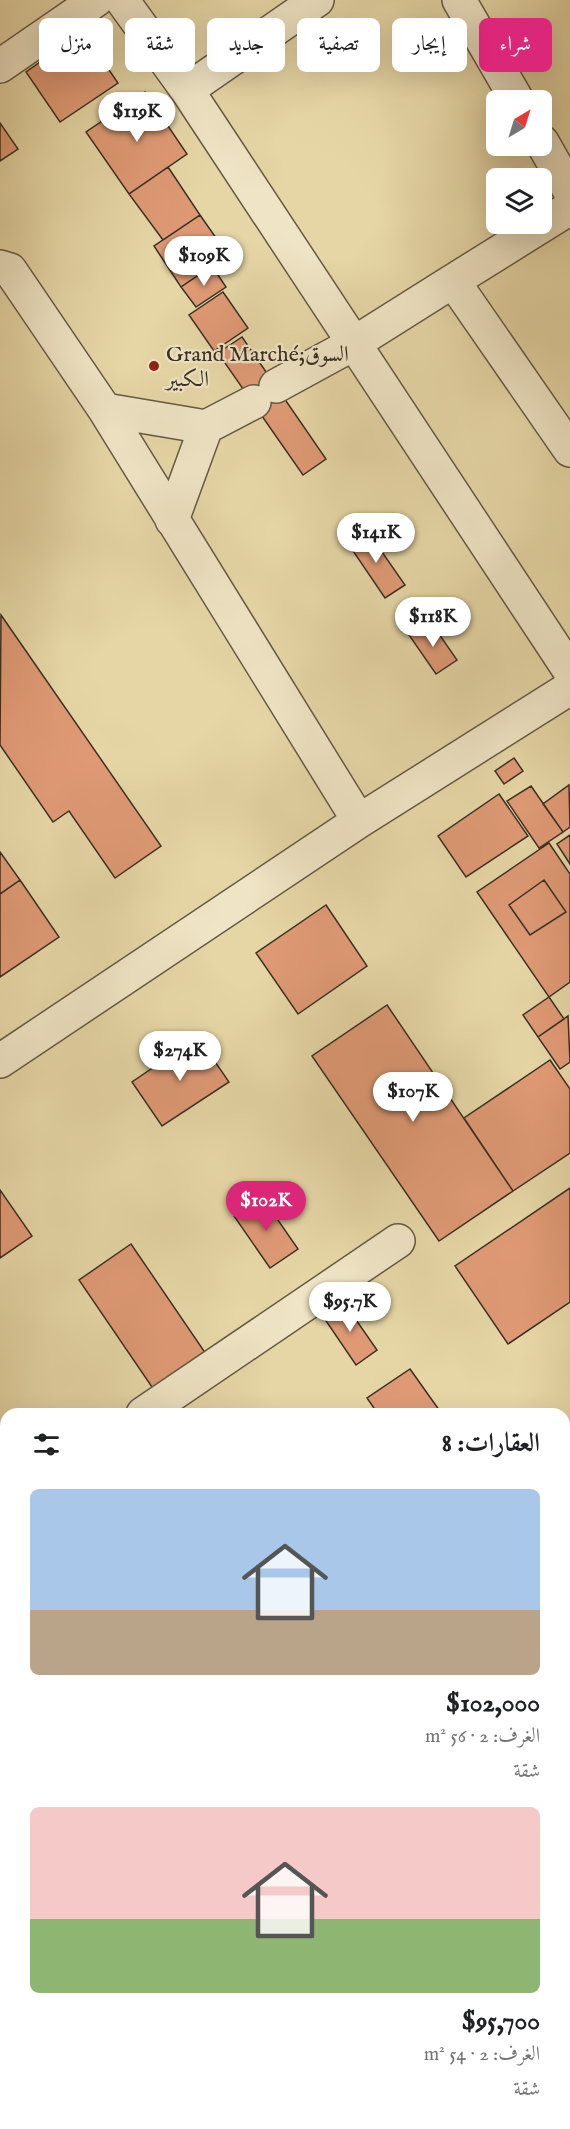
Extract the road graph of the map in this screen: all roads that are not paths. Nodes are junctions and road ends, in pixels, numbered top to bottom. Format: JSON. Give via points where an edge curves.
{"nodes":[{"id":1,"x":96,"y":0,"type":"edge"},
{"id":2,"x":122,"y":0,"type":"edge"},
{"id":3,"x":317,"y":0,"type":"edge"},
{"id":4,"x":459,"y":0,"type":"edge"},
{"id":5,"x":0,"y":66,"type":"edge"},
{"id":6,"x":187,"y":90,"type":"junction"},
{"id":7,"x":511,"y":90,"type":"edge"},
{"id":8,"x":550,"y":156,"type":"edge"},
{"id":9,"x":570,"y":191,"type":"edge"},
{"id":10,"x":570,"y":208,"type":"edge"},
{"id":11,"x":0,"y":267,"type":"edge"},
{"id":12,"x":453,"y":281,"type":"junction"},
{"id":13,"x":353,"y":344,"type":"junction"},
{"id":14,"x":105,"y":410,"type":"junction"},
{"id":15,"x":206,"y":428,"type":"junction"},
{"id":16,"x":570,"y":450,"type":"edge"},
{"id":17,"x":172,"y":520,"type":"junction"},
{"id":18,"x":570,"y":671,"type":"edge"},
{"id":19,"x":570,"y":688,"type":"edge"},
{"id":20,"x":359,"y":820,"type":"junction"},
{"id":21,"x":0,"y":1061,"type":"edge"},
{"id":22,"x":398,"y":1241,"type":"dead end"},
{"id":23,"x":152,"y":1408,"type":"edge"}],
"edges":[{"from":1,"to":5,"type":"street"},
{"from":2,"to":6,"type":"street"},
{"from":3,"to":6,"type":"street"},
{"from":4,"to":7,"type":"street"},
{"from":6,"to":13,"type":"street"},
{"from":8,"to":9,"type":"street"},
{"from":10,"to":12,"type":"street"},
{"from":11,"to":14,"type":"street","via":[[10,270]]},
{"from":12,"to":13,"type":"street"},
{"from":12,"to":16,"type":"street"},
{"from":13,"to":15,"type":"street"},
{"from":13,"to":18,"type":"street"},
{"from":14,"to":15,"type":"street"},
{"from":14,"to":17,"type":"street"},
{"from":15,"to":17,"type":"street"},
{"from":17,"to":20,"type":"street"},
{"from":19,"to":20,"type":"street"},
{"from":20,"to":21,"type":"street"},
{"from":22,"to":23,"type":"street"}]}
